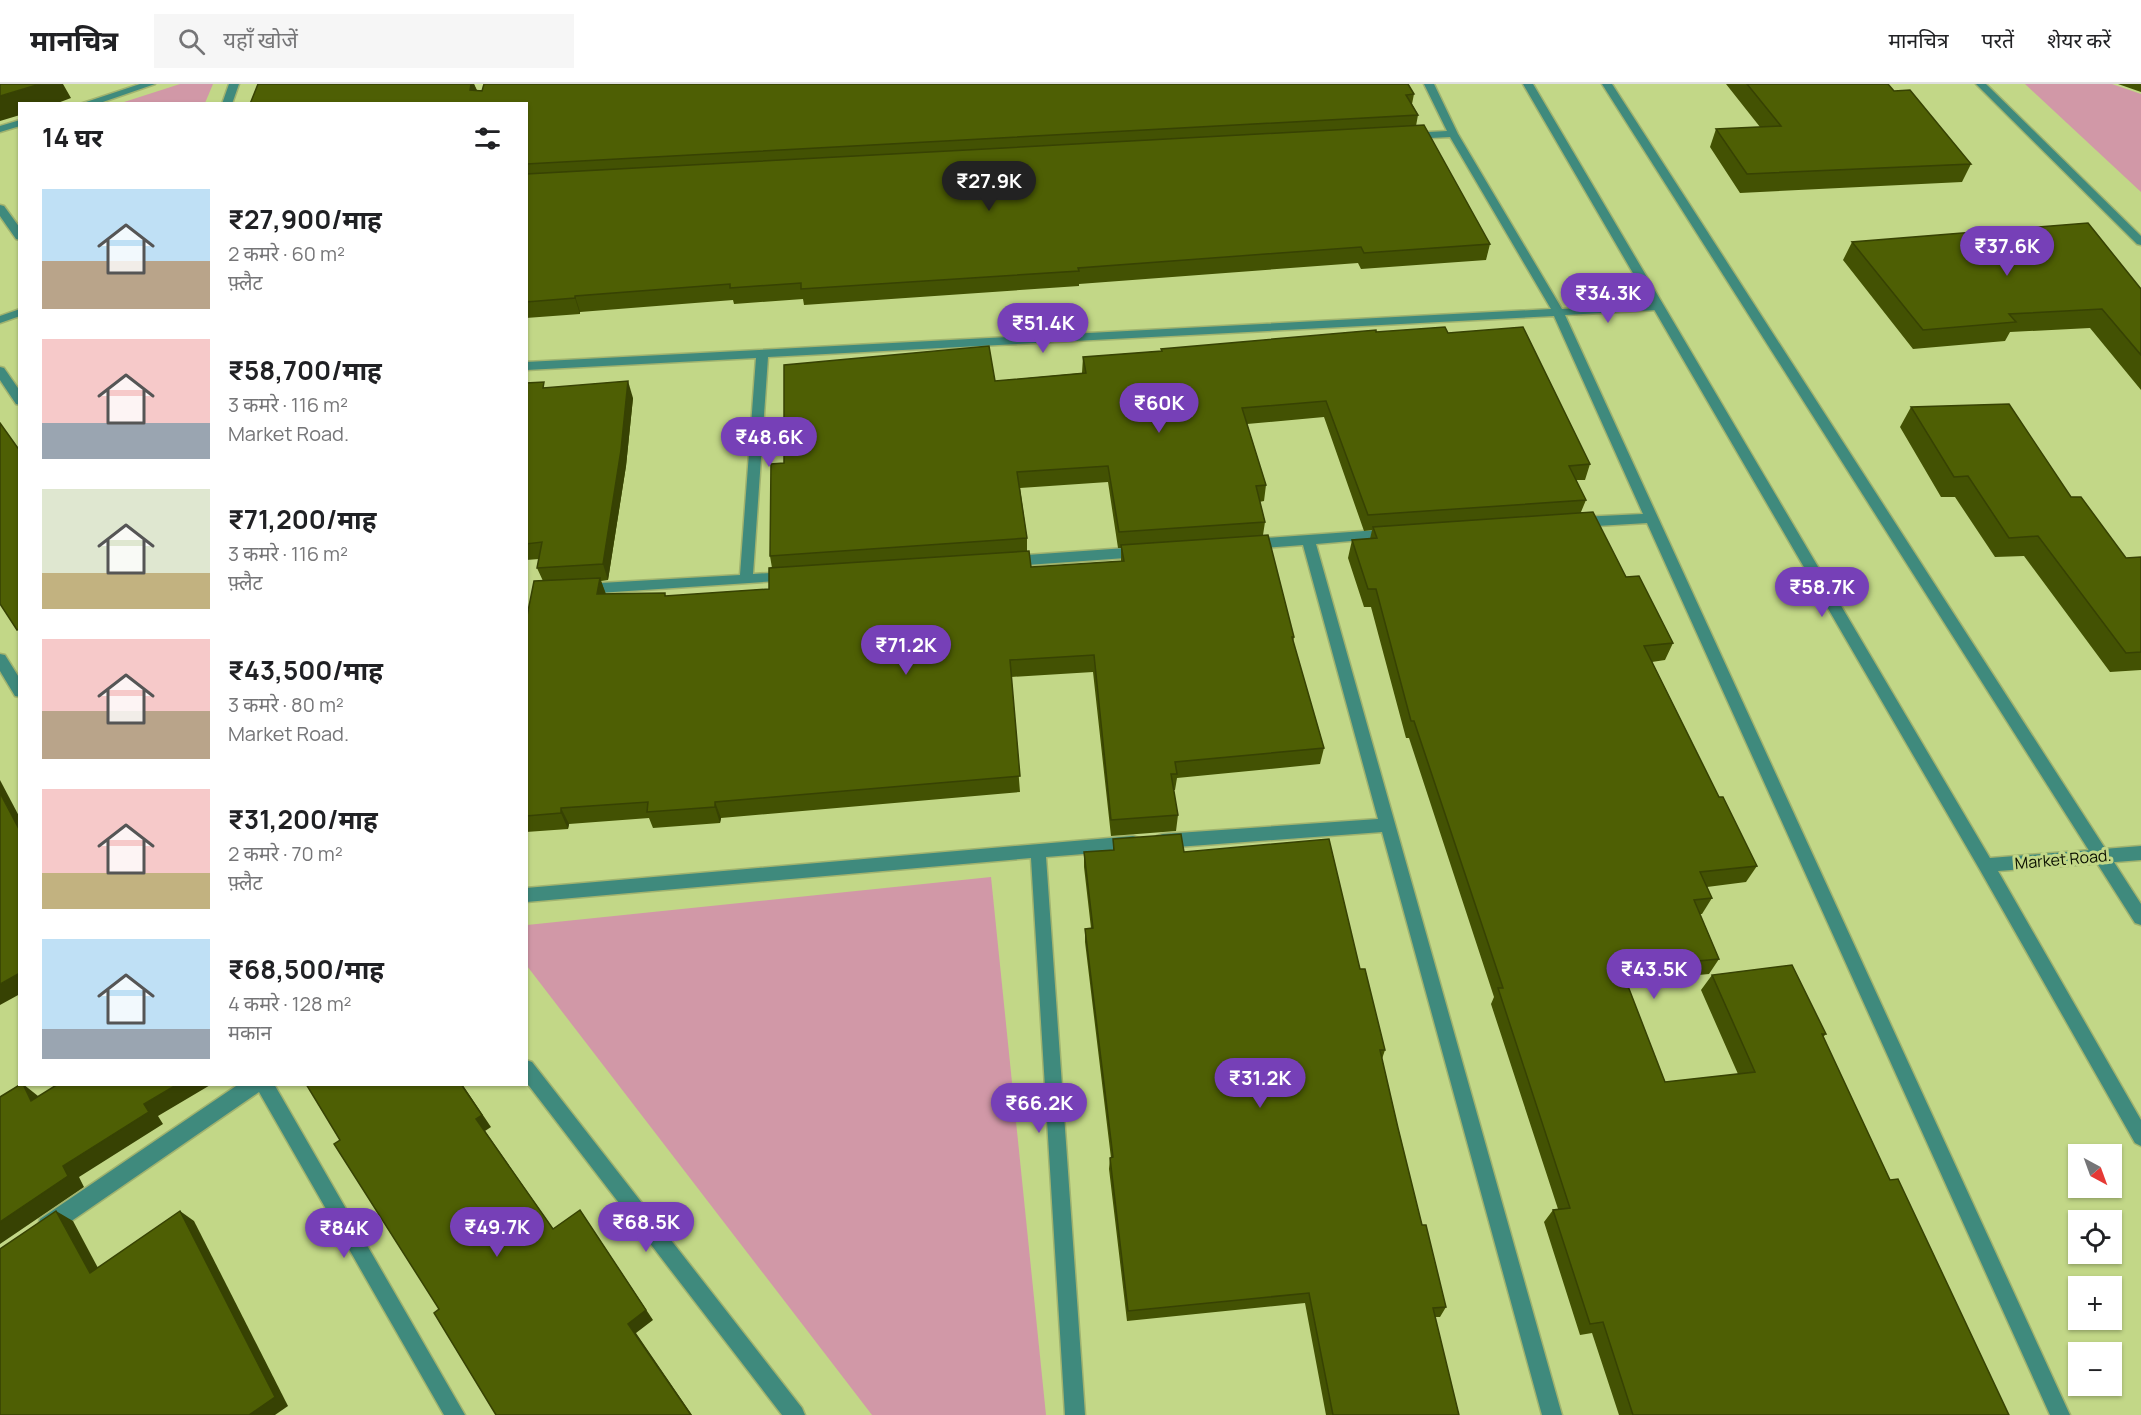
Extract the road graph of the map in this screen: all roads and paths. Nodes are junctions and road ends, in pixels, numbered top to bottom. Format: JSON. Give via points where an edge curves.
{"nodes":[{"id":1,"x":150,"y":84,"type":"edge"},
{"id":2,"x":234,"y":84,"type":"edge"},
{"id":3,"x":1429,"y":84,"type":"edge"},
{"id":4,"x":1528,"y":84,"type":"edge"},
{"id":5,"x":1607,"y":84,"type":"edge"},
{"id":6,"x":1981,"y":84,"type":"edge"},
{"id":7,"x":92,"y":102,"type":"edge"},
{"id":8,"x":228,"y":102,"type":"edge"},
{"id":9,"x":18,"y":124,"type":"edge"},
{"id":10,"x":0,"y":129,"type":"edge"},
{"id":11,"x":1453,"y":134,"type":"junction"},
{"id":12,"x":1396,"y":137,"type":"edge"},
{"id":13,"x":0,"y":208,"type":"edge"},
{"id":14,"x":18,"y":234,"type":"edge"},
{"id":15,"x":2141,"y":242,"type":"edge"},
{"id":16,"x":1657,"y":307,"type":"junction"},
{"id":17,"x":1558,"y":312,"type":"junction"},
{"id":18,"x":18,"y":313,"type":"edge"},
{"id":19,"x":0,"y":320,"type":"edge"},
{"id":20,"x":762,"y":354,"type":"junction"},
{"id":21,"x":528,"y":366,"type":"edge"},
{"id":22,"x":0,"y":371,"type":"edge"},
{"id":23,"x":18,"y":398,"type":"edge"},
{"id":24,"x":1652,"y":518,"type":"junction"},
{"id":25,"x":1568,"y":523,"type":"edge"},
{"id":26,"x":1402,"y":534,"type":"edge"},
{"id":27,"x":1308,"y":540,"type":"junction"},
{"id":28,"x":1238,"y":545,"type":"edge"},
{"id":29,"x":1156,"y":551,"type":"edge"},
{"id":30,"x":1004,"y":562,"type":"edge"},
{"id":31,"x":804,"y":576,"type":"edge"},
{"id":32,"x":746,"y":580,"type":"junction"},
{"id":33,"x":573,"y":590,"type":"edge"},
{"id":34,"x":0,"y":660,"type":"edge"},
{"id":35,"x":17,"y":684,"type":"edge"},
{"id":36,"x":1388,"y":825,"type":"junction"},
{"id":37,"x":1038,"y":850,"type":"junction"},
{"id":38,"x":2141,"y":853,"type":"edge"},
{"id":39,"x":2102,"y":856,"type":"junction"},
{"id":40,"x":1986,"y":865,"type":"junction"},
{"id":41,"x":528,"y":895,"type":"edge"},
{"id":42,"x":2141,"y":918,"type":"edge"},
{"id":43,"x":528,"y":1071,"type":"edge"},
{"id":44,"x":252,"y":1086,"type":"edge"},
{"id":45,"x":265,"y":1086,"type":"edge"},
{"id":46,"x":2141,"y":1137,"type":"edge"},
{"id":47,"x":29,"y":1238,"type":"edge"},
{"id":48,"x":455,"y":1415,"type":"edge"},
{"id":49,"x":795,"y":1415,"type":"edge"},
{"id":50,"x":1075,"y":1415,"type":"edge"},
{"id":51,"x":1552,"y":1415,"type":"edge"},
{"id":52,"x":2060,"y":1415,"type":"edge"}],
"edges":[{"from":1,"to":7,"type":"street"},
{"from":2,"to":8,"type":"street"},
{"from":3,"to":11,"type":"street"},
{"from":4,"to":16,"type":"street"},
{"from":5,"to":39,"type":"street"},
{"from":6,"to":15,"type":"street"},
{"from":9,"to":10,"type":"street"},
{"from":11,"to":12,"type":"street"},
{"from":11,"to":17,"type":"street"},
{"from":13,"to":14,"type":"street"},
{"from":16,"to":17,"type":"street"},
{"from":16,"to":40,"type":"street"},
{"from":17,"to":20,"type":"street"},
{"from":17,"to":24,"type":"street"},
{"from":18,"to":19,"type":"street"},
{"from":20,"to":21,"type":"street"},
{"from":20,"to":32,"type":"street"},
{"from":22,"to":23,"type":"street"},
{"from":24,"to":25,"type":"street"},
{"from":24,"to":52,"type":"street"},
{"from":26,"to":27,"type":"street"},
{"from":27,"to":28,"type":"street"},
{"from":27,"to":36,"type":"street"},
{"from":29,"to":30,"type":"street"},
{"from":31,"to":32,"type":"street"},
{"from":32,"to":33,"type":"street"},
{"from":34,"to":35,"type":"street"},
{"from":36,"to":37,"type":"street"},
{"from":36,"to":51,"type":"street"},
{"from":37,"to":41,"type":"street"},
{"from":37,"to":50,"type":"street"},
{"from":38,"to":39,"type":"street","name":"Market Road."},
{"from":39,"to":40,"type":"street","name":"Market Road."},
{"from":39,"to":42,"type":"street"},
{"from":40,"to":46,"type":"street"},
{"from":43,"to":49,"type":"street"},
{"from":44,"to":47,"type":"street"},
{"from":45,"to":48,"type":"street"}]}
